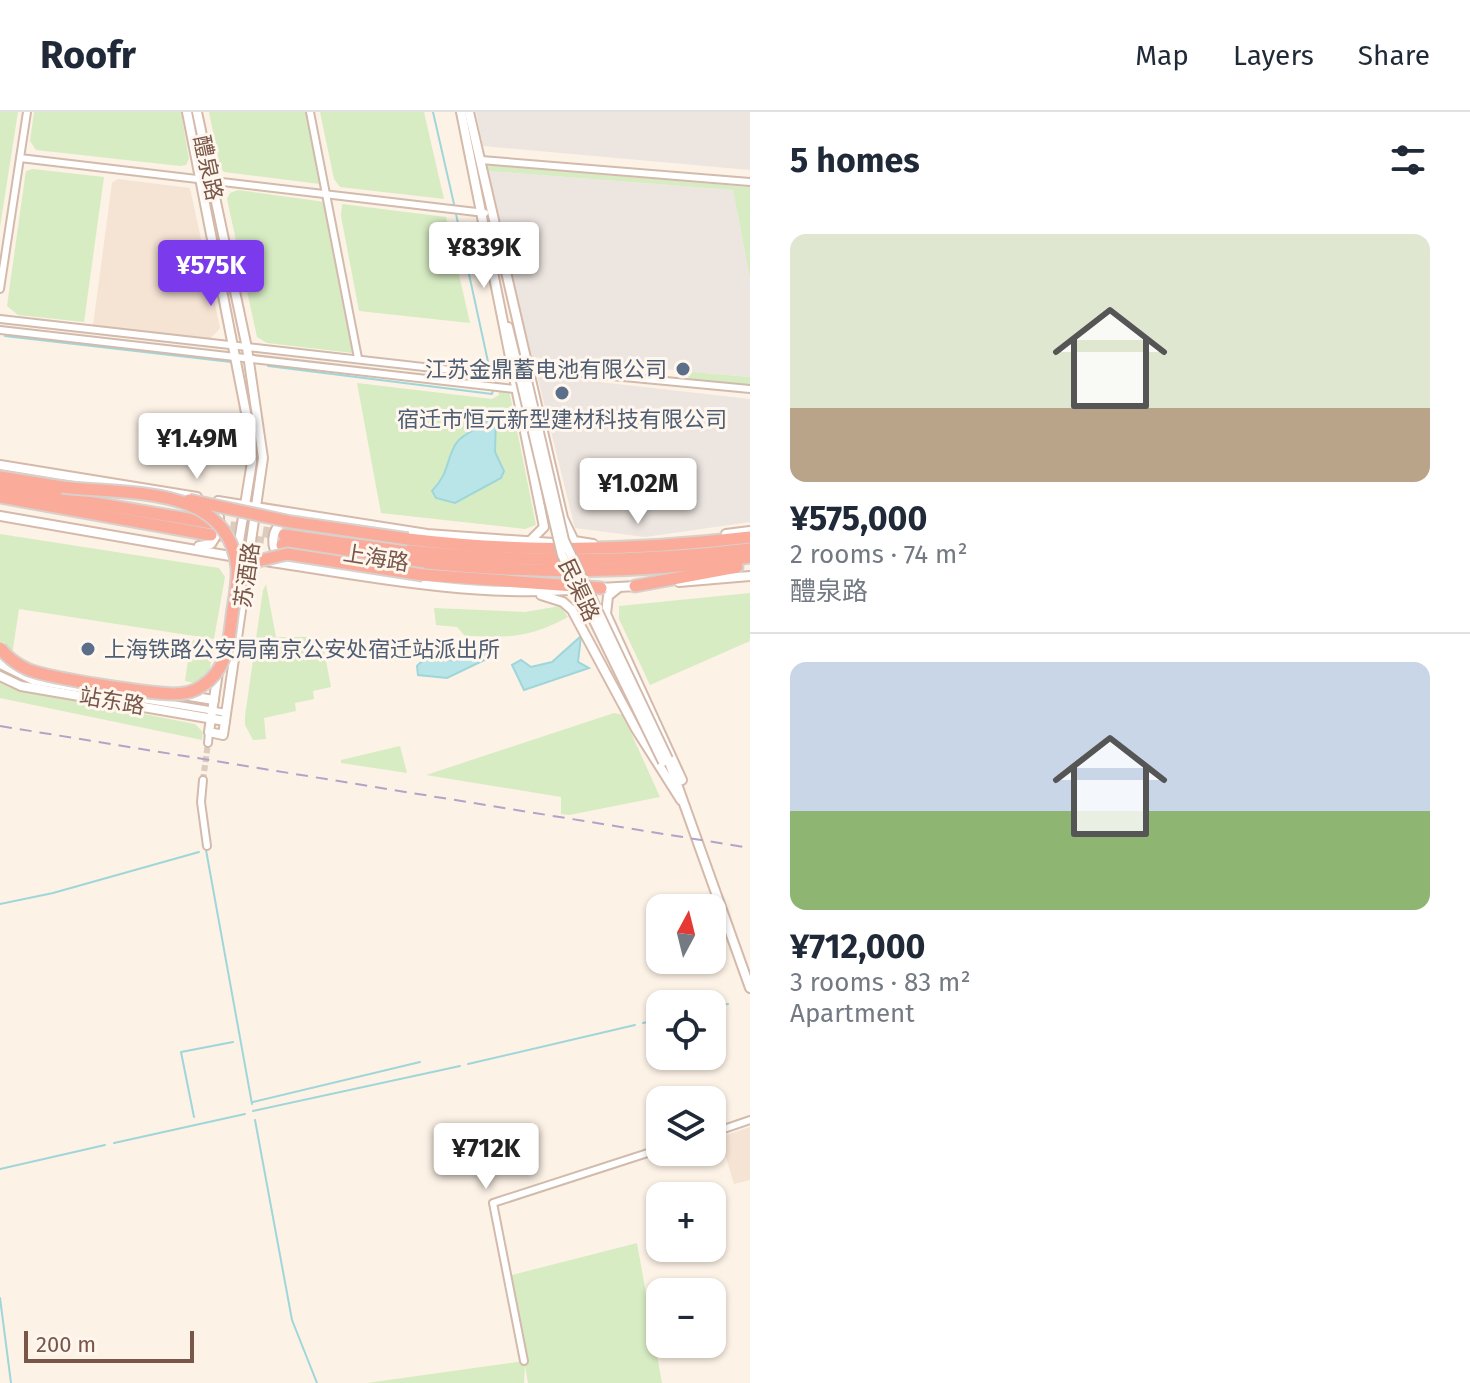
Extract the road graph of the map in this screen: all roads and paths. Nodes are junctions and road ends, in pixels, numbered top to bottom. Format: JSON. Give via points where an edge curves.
{"nodes":[{"id":1,"x":27,"y":112,"type":"edge"},
{"id":2,"x":187,"y":112,"type":"edge"},
{"id":3,"x":197,"y":112,"type":"edge"},
{"id":4,"x":310,"y":112,"type":"edge"},
{"id":5,"x":461,"y":112,"type":"edge"},
{"id":6,"x":469,"y":112,"type":"edge"},
{"id":7,"x":20,"y":158,"type":"junction"},
{"id":8,"x":481,"y":160,"type":"junction"},
{"id":9,"x":200,"y":178,"type":"junction"},
{"id":10,"x":211,"y":179,"type":"junction"},
{"id":11,"x":750,"y":182,"type":"edge"},
{"id":12,"x":326,"y":193,"type":"junction"},
{"id":13,"x":494,"y":212,"type":"junction"},
{"id":14,"x":483,"y":213,"type":"junction"},
{"id":15,"x":0,"y":289,"type":"edge"},
{"id":16,"x":0,"y":319,"type":"edge"},
{"id":17,"x":0,"y":330,"type":"edge"},
{"id":18,"x":235,"y":346,"type":"junction"},
{"id":19,"x":247,"y":348,"type":"junction"},
{"id":20,"x":238,"y":358,"type":"junction"},
{"id":21,"x":358,"y":358,"type":"junction"},
{"id":22,"x":248,"y":359,"type":"junction"},
{"id":23,"x":519,"y":359,"type":"junction"},
{"id":24,"x":529,"y":368,"type":"junction"},
{"id":25,"x":512,"y":377,"type":"junction"},
{"id":26,"x":514,"y":389,"type":"junction"},
{"id":27,"x":750,"y":389,"type":"edge"},
{"id":28,"x":0,"y":465,"type":"edge"},
{"id":29,"x":0,"y":477,"type":"edge"},
{"id":30,"x":0,"y":487,"type":"edge"},
{"id":31,"x":144,"y":488,"type":"junction"},
{"id":32,"x":0,"y":497,"type":"edge"},
{"id":33,"x":166,"y":497,"type":"junction"},
{"id":34,"x":244,"y":505,"type":"junction"},
{"id":35,"x":257,"y":508,"type":"junction"},
{"id":36,"x":0,"y":516,"type":"edge"},
{"id":37,"x":333,"y":520,"type":"junction"},
{"id":38,"x":750,"y":531,"type":"edge"},
{"id":39,"x":750,"y":537,"type":"edge"},
{"id":40,"x":135,"y":539,"type":"junction"},
{"id":41,"x":527,"y":542,"type":"junction"},
{"id":42,"x":593,"y":544,"type":"junction"},
{"id":43,"x":750,"y":549,"type":"edge"},
{"id":44,"x":237,"y":557,"type":"junction"},
{"id":45,"x":750,"y":557,"type":"edge"},
{"id":46,"x":250,"y":559,"type":"junction"},
{"id":47,"x":750,"y":564,"type":"edge"},
{"id":48,"x":329,"y":571,"type":"junction"},
{"id":49,"x":750,"y":576,"type":"edge"},
{"id":50,"x":635,"y":586,"type":"junction"},
{"id":51,"x":601,"y":588,"type":"junction"},
{"id":52,"x":618,"y":588,"type":"junction"},
{"id":53,"x":532,"y":593,"type":"junction"},
{"id":54,"x":230,"y":629,"type":"junction"},
{"id":55,"x":0,"y":648,"type":"edge"},
{"id":56,"x":0,"y":658,"type":"edge"},
{"id":57,"x":0,"y":665,"type":"edge"},
{"id":58,"x":0,"y":676,"type":"edge"},
{"id":59,"x":216,"y":685,"type":"junction"},
{"id":60,"x":196,"y":697,"type":"junction"},
{"id":61,"x":214,"y":700,"type":"junction"},
{"id":62,"x":212,"y":715,"type":"junction"},
{"id":63,"x":226,"y":717,"type":"junction"},
{"id":64,"x":209,"y":732,"type":"junction"},
{"id":65,"x":208,"y":743,"type":"tunnel mouth"},
{"id":66,"x":203,"y":780,"type":"tunnel mouth"},
{"id":67,"x":683,"y":800,"type":"junction"},
{"id":68,"x":207,"y":846,"type":"dead end"},
{"id":69,"x":750,"y":988,"type":"edge"},
{"id":70,"x":750,"y":1120,"type":"edge"},
{"id":71,"x":726,"y":1128,"type":"edge"},
{"id":72,"x":646,"y":1154,"type":"edge"},
{"id":73,"x":524,"y":1361,"type":"dead end"}],
"edges":[{"from":1,"to":7,"type":"street"},
{"from":2,"to":9,"type":"main road","name":"醴泉路"},
{"from":3,"to":10,"type":"main road","name":"醴泉路"},
{"from":4,"to":12,"type":"street"},
{"from":5,"to":14,"type":"main road","name":"民渠路"},
{"from":6,"to":8,"type":"main road","name":"民渠路"},
{"from":7,"to":9,"type":"street"},
{"from":7,"to":15,"type":"street"},
{"from":8,"to":11,"type":"street"},
{"from":8,"to":13,"type":"main road","name":"民渠路"},
{"from":9,"to":10,"type":"street"},
{"from":9,"to":18,"type":"main road","name":"醴泉路"},
{"from":10,"to":12,"type":"street"},
{"from":10,"to":19,"type":"main road","name":"醴泉路"},
{"from":12,"to":14,"type":"street"},
{"from":12,"to":21,"type":"street"},
{"from":13,"to":14,"type":"street"},
{"from":13,"to":23,"type":"main road","name":"民渠路"},
{"from":13,"to":24,"type":"main road","name":"民渠路"},
{"from":14,"to":23,"type":"main road","name":"民渠路"},
{"from":14,"to":25,"type":"main road","name":"民渠路"},
{"from":16,"to":18,"type":"street"},
{"from":17,"to":20,"type":"street"},
{"from":18,"to":19,"type":"street"},
{"from":18,"to":20,"type":"main road","name":"醴泉路"},
{"from":19,"to":21,"type":"street"},
{"from":19,"to":22,"type":"main road","name":"醴泉路"},
{"from":20,"to":22,"type":"street"},
{"from":20,"to":34,"type":"main road","name":"醴泉路","via":[[252,462]]},
{"from":21,"to":25,"type":"street"},
{"from":22,"to":26,"type":"street"},
{"from":22,"to":35,"type":"main road","name":"醴泉路","via":[[263,458]]},
{"from":23,"to":67,"type":"main road","name":"民渠路","bridge":true,"via":[[564,540]]},
{"from":24,"to":27,"type":"street"},
{"from":24,"to":42,"type":"main road","name":"民渠路","via":[[567,529],[574,541]]},
{"from":25,"to":26,"type":"main road","name":"民渠路"},
{"from":26,"to":41,"type":"main road","name":"民渠路","via":[[544,527]]},
{"from":28,"to":31,"type":"main road","name":"上海路"},
{"from":29,"to":33,"type":"highway","bridge":true},
{"from":30,"to":32,"type":"highway","via":[[212,529]]},
{"from":31,"to":34,"type":"main road","name":"上海路"},
{"from":31,"to":40,"type":"main road","via":[[209,505],[219,517],[219,531],[204,546]]},
{"from":33,"to":39,"type":"highway","bridge":true,"via":[[336,530],[571,551]]},
{"from":33,"to":54,"type":"highway","bridge":true,"via":[[206,512],[228,538],[237,576]]},
{"from":34,"to":35,"type":"main road","name":"上海路"},
{"from":34,"to":44,"type":"main road","name":"苏酒路"},
{"from":35,"to":37,"type":"main road","name":"上海路"},
{"from":35,"to":46,"type":"main road","name":"苏酒路"},
{"from":36,"to":40,"type":"main road","name":"上海路"},
{"from":37,"to":41,"type":"main road","name":"上海路"},
{"from":37,"to":48,"type":"main road","via":[[289,519],[277,526],[272,542],[281,560]]},
{"from":38,"to":42,"type":"main road","name":"上海路"},
{"from":40,"to":44,"type":"main road","name":"上海路"},
{"from":41,"to":42,"type":"main road","name":"上海路"},
{"from":43,"to":45,"type":"highway","name":"上海路","via":[[637,560],[541,560],[283,540],[418,564],[512,571],[641,569]]},
{"from":44,"to":46,"type":"main road","name":"上海路"},
{"from":44,"to":59,"type":"main road","name":"苏酒路"},
{"from":46,"to":48,"type":"main road","name":"上海路"},
{"from":46,"to":63,"type":"main road","name":"苏酒路"},
{"from":47,"to":50,"type":"highway"},
{"from":48,"to":53,"type":"main road","name":"上海路","via":[[420,585]]},
{"from":49,"to":50,"type":"main road","name":"上海路"},
{"from":50,"to":52,"type":"main road","name":"上海路"},
{"from":51,"to":52,"type":"main road","name":"上海路"},
{"from":51,"to":53,"type":"main road","name":"上海路"},
{"from":51,"to":54,"type":"highway","bridge":true,"via":[[423,575],[287,554],[266,558],[243,576]]},
{"from":52,"to":67,"type":"main road","via":[[608,596],[606,614],[676,762]]},
{"from":53,"to":67,"type":"main road","via":[[572,610],[636,729]]},
{"from":54,"to":55,"type":"highway","bridge":true,"via":[[216,675],[201,687],[173,694],[41,673],[13,662]]},
{"from":56,"to":60,"type":"main road","name":"站东路","via":[[21,668]]},
{"from":57,"to":62,"type":"street","via":[[33,681]]},
{"from":58,"to":62,"type":"main road","name":"站东路","via":[[21,686]]},
{"from":59,"to":60,"type":"main road"},
{"from":59,"to":61,"type":"main road","name":"苏酒路"},
{"from":60,"to":61,"type":"main road","name":"站东路"},
{"from":61,"to":62,"type":"main road","name":"苏酒路"},
{"from":62,"to":63,"type":"main road","name":"站东路"},
{"from":62,"to":64,"type":"main road","name":"苏酒路"},
{"from":63,"to":64,"type":"main road","via":[[223,735]]},
{"from":64,"to":65,"type":"street"},
{"from":66,"to":68,"type":"street"},
{"from":67,"to":69,"type":"main road","name":"民渠路"},
{"from":70,"to":71,"type":"street"},
{"from":72,"to":73,"type":"street","via":[[493,1203]]}]}
